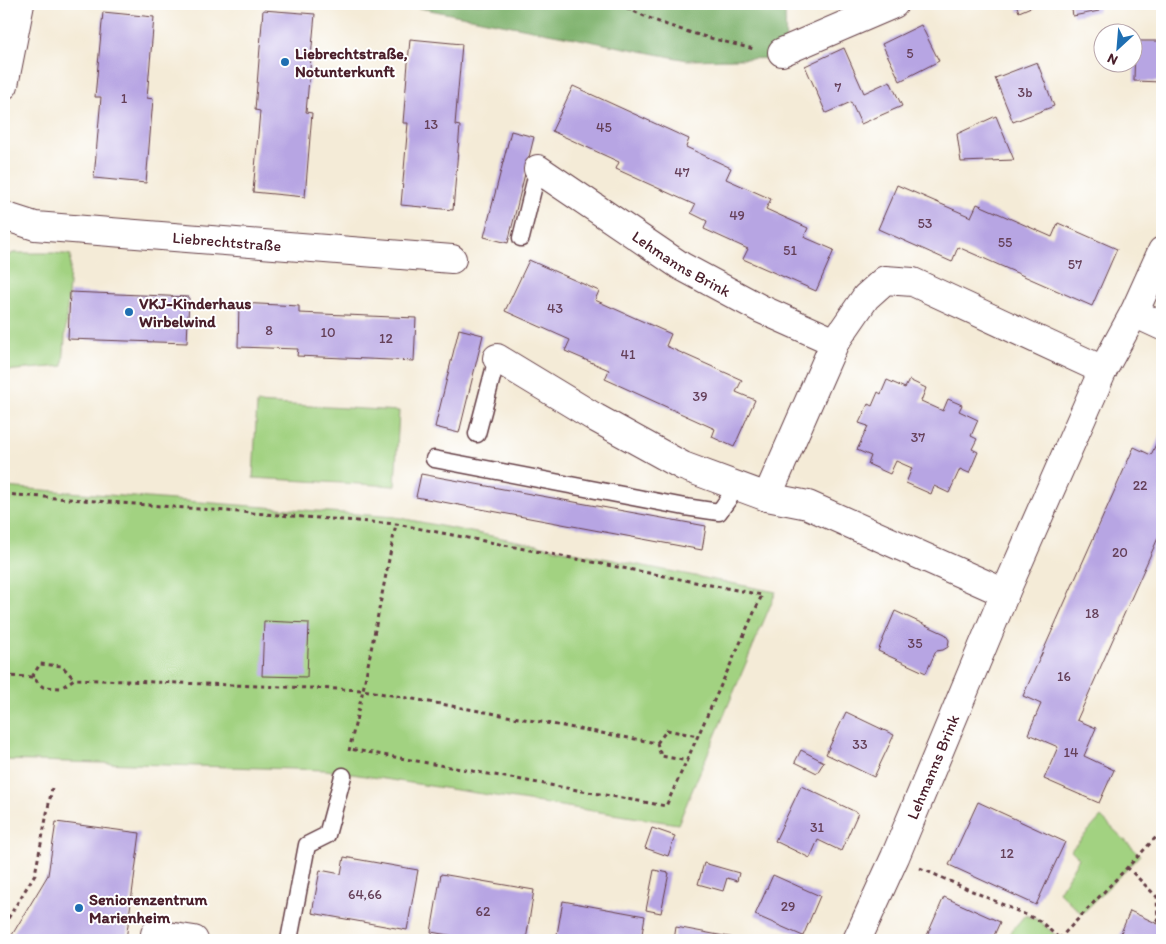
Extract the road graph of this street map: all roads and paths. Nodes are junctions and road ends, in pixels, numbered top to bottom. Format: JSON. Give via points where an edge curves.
{"nodes":[{"id":1,"x":20,"y":4,"type":"edge"},
{"id":2,"x":620,"y":4,"type":"edge"},
{"id":3,"x":894,"y":4,"type":"edge"},
{"id":4,"x":782,"y":52,"type":"joint"},
{"id":5,"x":5,"y":74,"type":"edge"},
{"id":6,"x":538,"y":169,"type":"joint"},
{"id":7,"x":4,"y":216,"type":"edge"},
{"id":8,"x":521,"y":238,"type":"dead end"},
{"id":9,"x":1162,"y":251,"type":"edge"},
{"id":10,"x":452,"y":259,"type":"dead end"},
{"id":11,"x":1134,"y":313,"type":"junction"},
{"id":12,"x":1162,"y":326,"type":"edge"},
{"id":13,"x":835,"y":342,"type":"junction"},
{"id":14,"x":497,"y":358,"type":"joint"},
{"id":15,"x":1103,"y":370,"type":"junction"},
{"id":16,"x":478,"y":434,"type":"dead end"},
{"id":17,"x":434,"y":459,"type":"dead end"},
{"id":18,"x":738,"y":486,"type":"junction"},
{"id":19,"x":4,"y":494,"type":"edge"},
{"id":20,"x":767,"y":497,"type":"junction"},
{"id":21,"x":396,"y":524,"type":"junction"},
{"id":22,"x":1005,"y":593,"type":"junction"},
{"id":23,"x":4,"y":676,"type":"edge"},
{"id":24,"x":32,"y":677,"type":"junction"},
{"id":25,"x":74,"y":679,"type":"junction"},
{"id":26,"x":364,"y":690,"type":"junction"},
{"id":27,"x":698,"y":736,"type":"junction"},
{"id":28,"x":658,"y":743,"type":"junction"},
{"id":29,"x":350,"y":749,"type":"junction"},
{"id":30,"x":688,"y":761,"type":"junction"},
{"id":31,"x":342,"y":776,"type":"joint"},
{"id":32,"x":52,"y":788,"type":"dead end"},
{"id":33,"x":1162,"y":831,"type":"edge"},
{"id":34,"x":895,"y":857,"type":"junction"},
{"id":35,"x":1128,"y":867,"type":"junction"},
{"id":36,"x":1158,"y":924,"type":"dead end"},
{"id":37,"x":4,"y":925,"type":"edge"},
{"id":38,"x":155,"y":934,"type":"dead end"},
{"id":39,"x":194,"y":940,"type":"edge"},
{"id":40,"x":289,"y":940,"type":"edge"},
{"id":41,"x":857,"y":940,"type":"edge"},
{"id":42,"x":1059,"y":940,"type":"edge"}],
"edges":[{"from":1,"to":5,"type":"street"},
{"from":2,"to":4,"type":"path","via":[[669,26],[756,50]]},
{"from":3,"to":4,"type":"street"},
{"from":6,"to":8,"type":"lane"},
{"from":6,"to":13,"type":"street","name":"Lehmanns Brink","via":[[681,266],[761,309]]},
{"from":7,"to":10,"type":"street","name":"Liebrechtstraße","via":[[35,226]]},
{"from":9,"to":11,"type":"street","name":"Lehmanns Brink"},
{"from":11,"to":12,"type":"street"},
{"from":11,"to":15,"type":"street","name":"Lehmanns Brink"},
{"from":13,"to":15,"type":"street","via":[[866,297],[885,280],[913,282]]},
{"from":13,"to":20,"type":"street"},
{"from":14,"to":16,"type":"lane"},
{"from":14,"to":18,"type":"street","via":[[683,466]]},
{"from":15,"to":22,"type":"street","name":"Lehmanns Brink"},
{"from":17,"to":18,"type":"lane","via":[[719,512]]},
{"from":18,"to":20,"type":"street"},
{"from":19,"to":21,"type":"path"},
{"from":20,"to":22,"type":"street","via":[[808,505]]},
{"from":21,"to":26,"type":"path"},
{"from":21,"to":27,"type":"path","via":[[762,595]]},
{"from":22,"to":34,"type":"street","name":"Lehmanns Brink"},
{"from":23,"to":24,"type":"path"},
{"from":24,"to":25,"type":"path","via":[[43,687],[61,688]]},
{"from":24,"to":25,"type":"path","via":[[40,664],[62,666]]},
{"from":25,"to":26,"type":"path"},
{"from":26,"to":28,"type":"path"},
{"from":26,"to":29,"type":"path"},
{"from":27,"to":28,"type":"path","via":[[667,730]]},
{"from":27,"to":30,"type":"path"},
{"from":28,"to":30,"type":"path","via":[[661,756]]},
{"from":29,"to":30,"type":"path","via":[[666,806]]},
{"from":29,"to":31,"type":"path"},
{"from":31,"to":40,"type":"lane","via":[[328,835],[307,846]]},
{"from":32,"to":37,"type":"path","via":[[35,874]]},
{"from":33,"to":35,"type":"path"},
{"from":34,"to":41,"type":"street","name":"Lehmanns Brink"},
{"from":34,"to":42,"type":"path","via":[[1040,921]]},
{"from":35,"to":36,"type":"path","via":[[1157,897]]},
{"from":35,"to":42,"type":"path"},
{"from":38,"to":39,"type":"street"}]}
